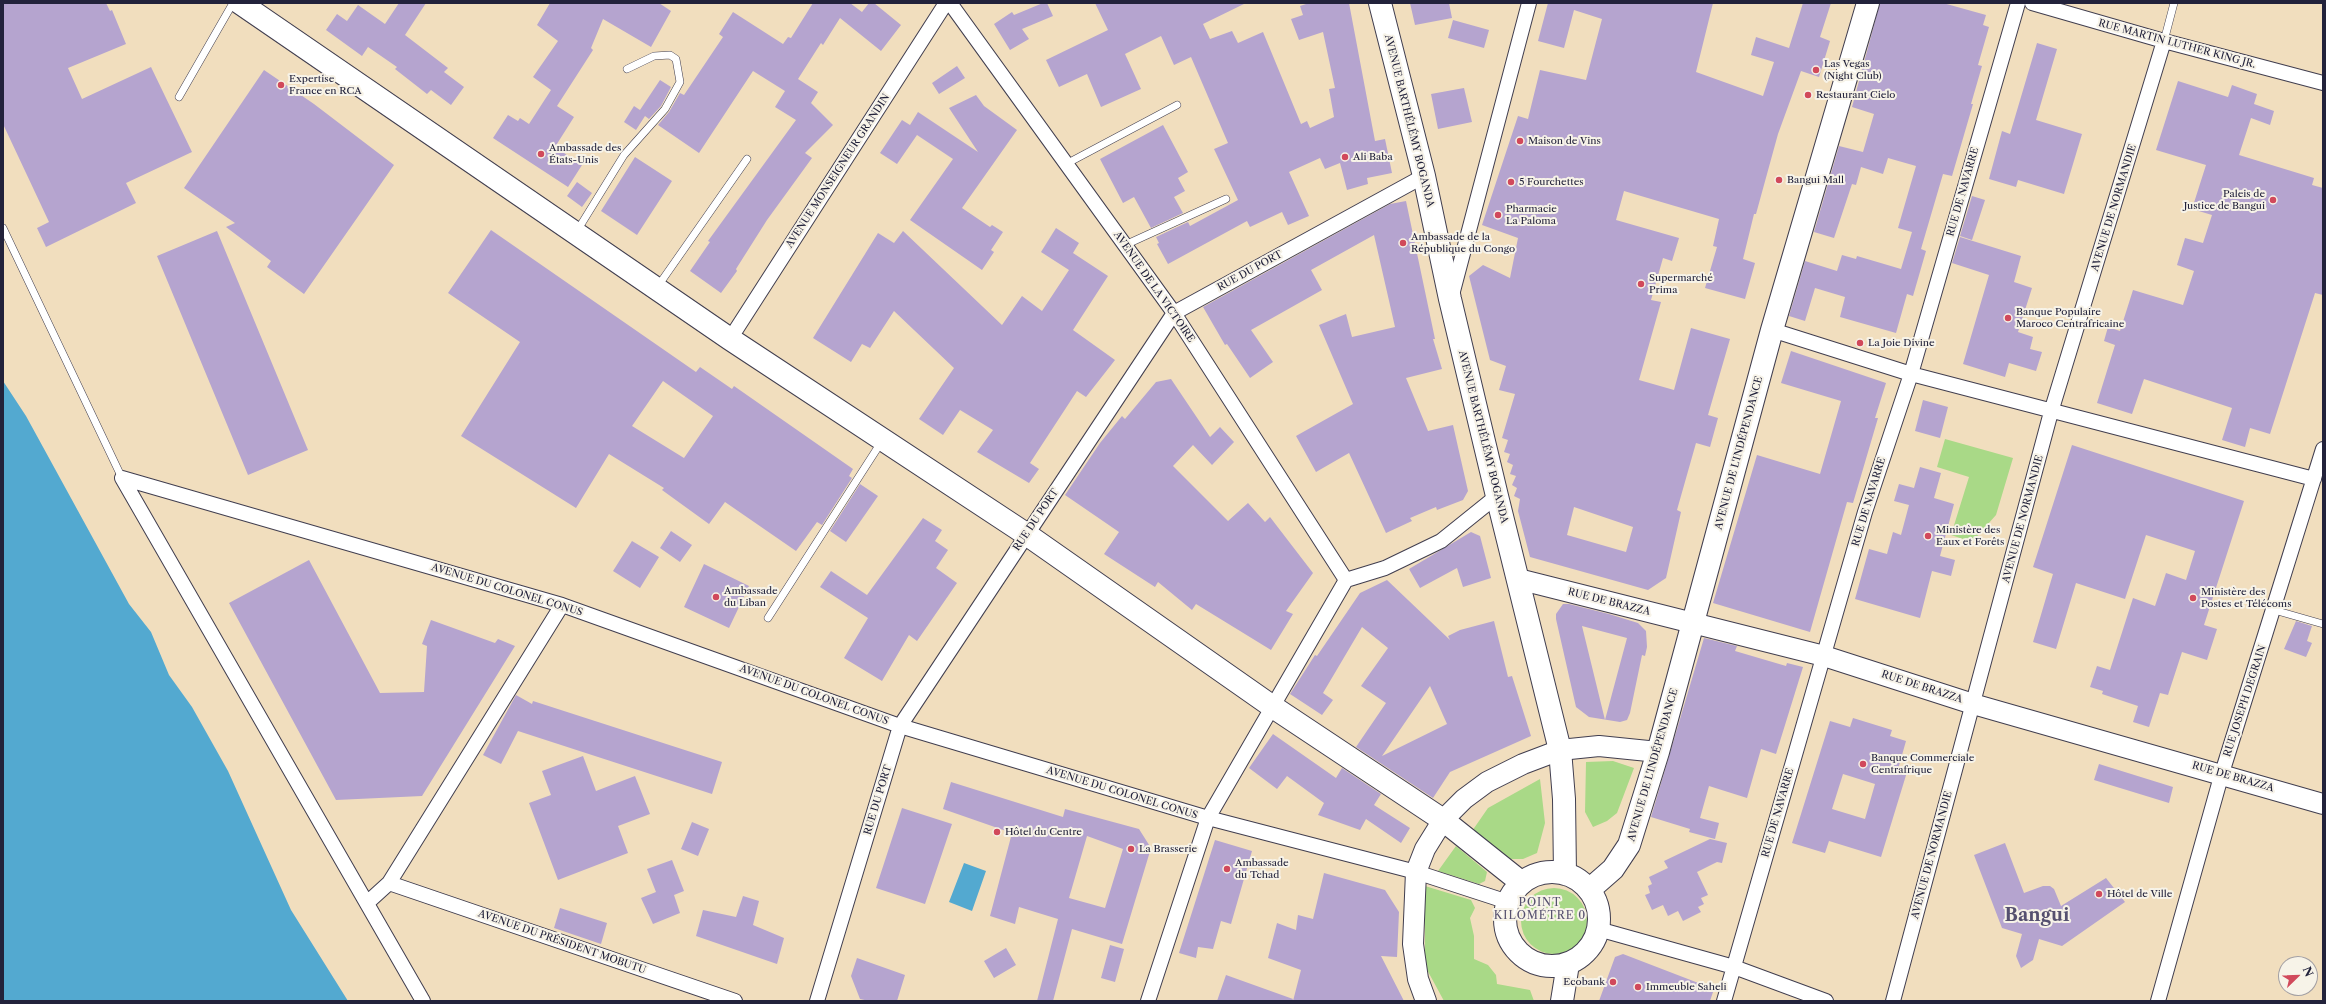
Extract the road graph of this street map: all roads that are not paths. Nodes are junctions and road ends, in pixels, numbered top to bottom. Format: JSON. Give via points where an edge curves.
{"nodes":[{"id":1,"x":233,"y":3,"type":"edge"},
{"id":2,"x":240,"y":3,"type":"edge"},
{"id":3,"x":946,"y":3,"type":"edge"},
{"id":4,"x":950,"y":3,"type":"edge"},
{"id":5,"x":1380,"y":3,"type":"edge"},
{"id":6,"x":1529,"y":3,"type":"edge"},
{"id":7,"x":1868,"y":3,"type":"edge"},
{"id":8,"x":2018,"y":3,"type":"edge"},
{"id":9,"x":2032,"y":3,"type":"edge"},
{"id":10,"x":2174,"y":3,"type":"edge"},
{"id":11,"x":2164,"y":41,"type":"junction"},
{"id":12,"x":627,"y":69,"type":"dead end"},
{"id":13,"x":2323,"y":83,"type":"edge"},
{"id":14,"x":179,"y":97,"type":"dead end"},
{"id":15,"x":1177,"y":105,"type":"dead end"},
{"id":16,"x":747,"y":159,"type":"dead end"},
{"id":17,"x":1066,"y":164,"type":"junction"},
{"id":18,"x":1424,"y":176,"type":"junction"},
{"id":19,"x":1226,"y":199,"type":"dead end"},
{"id":20,"x":3,"y":228,"type":"edge"},
{"id":21,"x":576,"y":233,"type":"junction"},
{"id":22,"x":1124,"y":245,"type":"junction"},
{"id":23,"x":657,"y":288,"type":"junction"},
{"id":24,"x":1450,"y":299,"type":"junction"},
{"id":25,"x":1174,"y":313,"type":"junction"},
{"id":26,"x":1772,"y":330,"type":"junction"},
{"id":27,"x":730,"y":339,"type":"junction"},
{"id":28,"x":1911,"y":374,"type":"junction"},
{"id":29,"x":2051,"y":412,"type":"junction"},
{"id":30,"x":883,"y":440,"type":"junction"},
{"id":31,"x":2323,"y":449,"type":"edge"},
{"id":32,"x":122,"y":478,"type":"junction"},
{"id":33,"x":2314,"y":479,"type":"junction"},
{"id":34,"x":1497,"y":496,"type":"junction"},
{"id":35,"x":1026,"y":534,"type":"junction"},
{"id":36,"x":1518,"y":579,"type":"junction"},
{"id":37,"x":1346,"y":580,"type":"junction"},
{"id":38,"x":562,"y":605,"type":"junction"},
{"id":39,"x":2274,"y":610,"type":"junction"},
{"id":40,"x":768,"y":618,"type":"dead end"},
{"id":41,"x":1694,"y":623,"type":"junction"},
{"id":42,"x":2323,"y":624,"type":"edge"},
{"id":43,"x":1824,"y":656,"type":"junction"},
{"id":44,"x":1973,"y":704,"type":"junction"},
{"id":45,"x":1273,"y":707,"type":"junction"},
{"id":46,"x":900,"y":726,"type":"junction"},
{"id":47,"x":1560,"y":750,"type":"junction"},
{"id":48,"x":1658,"y":752,"type":"junction"},
{"id":49,"x":2222,"y":773,"type":"junction"},
{"id":50,"x":2323,"y":804,"type":"edge"},
{"id":51,"x":1208,"y":818,"type":"junction"},
{"id":52,"x":1443,"y":820,"type":"junction"},
{"id":53,"x":1416,"y":872,"type":"junction"},
{"id":54,"x":1565,"y":874,"type":"junction"},
{"id":55,"x":1522,"y":883,"type":"junction"},
{"id":56,"x":389,"y":884,"type":"junction"},
{"id":57,"x":1589,"y":890,"type":"junction"},
{"id":58,"x":368,"y":902,"type":"junction"},
{"id":59,"x":1508,"y":902,"type":"junction"},
{"id":60,"x":1598,"y":929,"type":"junction"},
{"id":61,"x":1568,"y":964,"type":"junction"},
{"id":62,"x":1734,"y":967,"type":"junction"},
{"id":63,"x":423,"y":1001,"type":"edge"},
{"id":64,"x":734,"y":1001,"type":"edge"},
{"id":65,"x":817,"y":1001,"type":"edge"},
{"id":66,"x":1148,"y":1001,"type":"edge"},
{"id":67,"x":1426,"y":1001,"type":"edge"},
{"id":68,"x":1562,"y":1001,"type":"edge"},
{"id":69,"x":1724,"y":1001,"type":"edge"},
{"id":70,"x":1826,"y":1001,"type":"edge"},
{"id":71,"x":1893,"y":1001,"type":"edge"},
{"id":72,"x":2158,"y":1001,"type":"edge"}],
"edges":[{"from":1,"to":14,"type":"lane"},
{"from":2,"to":21,"type":"main road"},
{"from":3,"to":27,"type":"street","name":"AVENUE MONSEIGNEUR GRANDIN"},
{"from":4,"to":17,"type":"street","name":"AVENUE DE LA VICTOIRE"},
{"from":5,"to":18,"type":"main road","name":"AVENUE BARTHÉLÉMY BOGANDA"},
{"from":6,"to":24,"type":"street"},
{"from":7,"to":26,"type":"main road","name":"AVENUE DE L'INDÉPENDANCE"},
{"from":8,"to":28,"type":"street","name":"RUE DE NAVARRE"},
{"from":9,"to":11,"type":"street","name":"RUE MARTIN LUTHER KING JR."},
{"from":10,"to":11,"type":"lane"},
{"from":11,"to":13,"type":"street","name":"RUE MARTIN LUTHER KING JR."},
{"from":11,"to":29,"type":"street","name":"AVENUE DE NORMANDIE"},
{"from":12,"to":21,"type":"lane","via":[[654,56],[670,55],[676,59],[680,82],[665,109],[624,155]]},
{"from":15,"to":17,"type":"lane"},
{"from":16,"to":23,"type":"lane"},
{"from":17,"to":22,"type":"street","name":"AVENUE DE LA VICTOIRE"},
{"from":18,"to":24,"type":"main road","name":"AVENUE BARTHÉLÉMY BOGANDA"},
{"from":18,"to":25,"type":"street","name":"RUE DU PORT"},
{"from":19,"to":22,"type":"lane"},
{"from":20,"to":32,"type":"lane"},
{"from":21,"to":23,"type":"main road"},
{"from":22,"to":25,"type":"street","name":"AVENUE DE LA VICTOIRE"},
{"from":23,"to":27,"type":"main road"},
{"from":24,"to":34,"type":"main road","name":"AVENUE BARTHÉLÉMY BOGANDA"},
{"from":25,"to":35,"type":"street","name":"RUE DU PORT"},
{"from":25,"to":37,"type":"street","name":"AVENUE DE LA VICTOIRE"},
{"from":26,"to":28,"type":"street"},
{"from":26,"to":41,"type":"main road","name":"AVENUE DE L'INDÉPENDANCE"},
{"from":27,"to":30,"type":"main road"},
{"from":28,"to":29,"type":"street"},
{"from":28,"to":43,"type":"street","name":"RUE DE NAVARRE","via":[[1865,512]]},
{"from":29,"to":33,"type":"street"},
{"from":29,"to":44,"type":"street","name":"AVENUE DE NORMANDIE"},
{"from":30,"to":35,"type":"main road"},
{"from":30,"to":40,"type":"lane"},
{"from":31,"to":33,"type":"street","name":"RUE JOSEPH DEGRAIN"},
{"from":32,"to":38,"type":"street","name":"AVENUE DU COLONEL CONUS"},
{"from":32,"to":58,"type":"street"},
{"from":33,"to":39,"type":"street","name":"RUE JOSEPH DEGRAIN"},
{"from":34,"to":36,"type":"main road","name":"AVENUE BARTHÉLÉMY BOGANDA"},
{"from":34,"to":37,"type":"street","via":[[1441,541],[1385,568]]},
{"from":35,"to":45,"type":"main road"},
{"from":35,"to":46,"type":"street","name":"RUE DU PORT"},
{"from":36,"to":41,"type":"street","name":"RUE DE BRAZZA"},
{"from":36,"to":47,"type":"main road","name":"AVENUE BARTHÉLÉMY BOGANDA"},
{"from":37,"to":45,"type":"street"},
{"from":38,"to":46,"type":"street","name":"AVENUE DU COLONEL CONUS"},
{"from":38,"to":56,"type":"street"},
{"from":39,"to":42,"type":"lane"},
{"from":39,"to":49,"type":"street","name":"RUE JOSEPH DEGRAIN"},
{"from":41,"to":43,"type":"street","name":"RUE DE BRAZZA"},
{"from":41,"to":48,"type":"main road","name":"AVENUE DE L'INDÉPENDANCE"},
{"from":43,"to":44,"type":"street","name":"RUE DE BRAZZA"},
{"from":43,"to":62,"type":"street","name":"RUE DE NAVARRE"},
{"from":44,"to":49,"type":"street","name":"RUE DE BRAZZA"},
{"from":44,"to":71,"type":"street","name":"AVENUE DE NORMANDIE"},
{"from":45,"to":51,"type":"street"},
{"from":45,"to":52,"type":"main road"},
{"from":46,"to":51,"type":"street","name":"AVENUE DU COLONEL CONUS"},
{"from":46,"to":65,"type":"street","name":"RUE DU PORT"},
{"from":47,"to":48,"type":"street","via":[[1599,746]]},
{"from":47,"to":52,"type":"street","via":[[1523,764],[1487,782],[1464,799]]},
{"from":47,"to":54,"type":"main road","name":"AVENUE BARTHÉLÉMY BOGANDA"},
{"from":48,"to":57,"type":"main road","name":"AVENUE DE L'INDÉPENDANCE","via":[[1629,845],[1613,870]]},
{"from":49,"to":50,"type":"street","name":"RUE DE BRAZZA"},
{"from":49,"to":72,"type":"street","name":"RUE JOSEPH DEGRAIN"},
{"from":51,"to":53,"type":"street","name":"AVENUE DU COLONEL CONUS"},
{"from":51,"to":66,"type":"street"},
{"from":52,"to":53,"type":"street","via":[[1425,849]]},
{"from":52,"to":55,"type":"main road"},
{"from":53,"to":59,"type":"street","name":"AVENUE DU COLONEL CONUS"},
{"from":53,"to":67,"type":"street","via":[[1413,944],[1418,979]]},
{"from":54,"to":55,"type":"main road","via":[[1549,872],[1535,875]]},
{"from":54,"to":57,"type":"main road","via":[[1578,880]]},
{"from":55,"to":59,"type":"main road"},
{"from":56,"to":58,"type":"street"},
{"from":56,"to":64,"type":"street","name":"AVENUE DU PRÉSIDENT MOBUTU"},
{"from":57,"to":60,"type":"main road","via":[[1598,908]]},
{"from":58,"to":63,"type":"street"},
{"from":59,"to":61,"type":"main road","via":[[1505,920],[1509,937],[1518,952],[1533,962],[1550,966]]},
{"from":60,"to":61,"type":"main road","via":[[1587,951]]},
{"from":60,"to":62,"type":"street"},
{"from":61,"to":68,"type":"main road"},
{"from":62,"to":69,"type":"street","name":"RUE DE NAVARRE"},
{"from":62,"to":70,"type":"street"}]}
